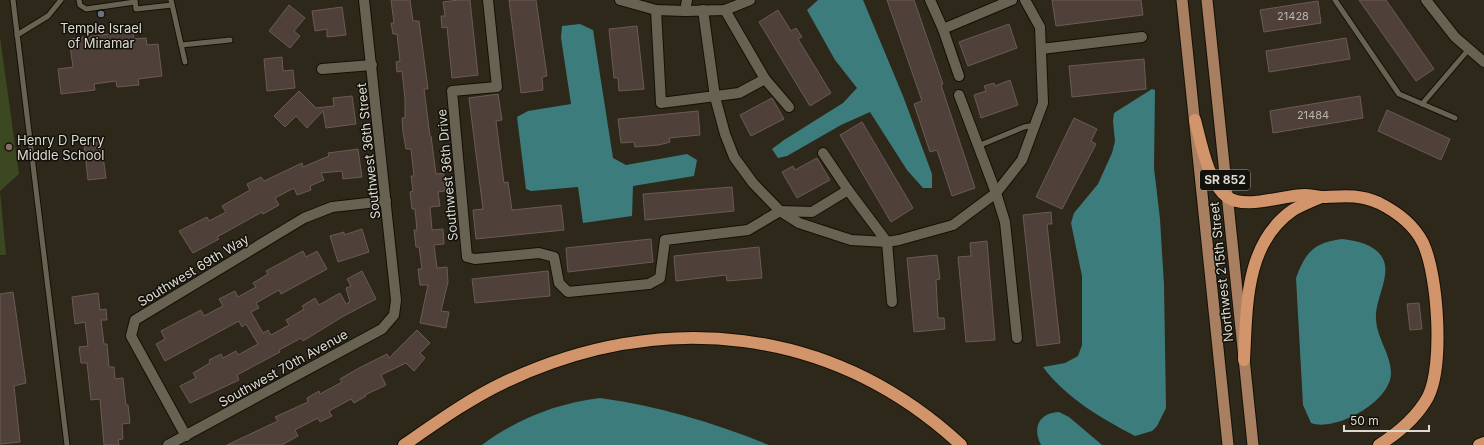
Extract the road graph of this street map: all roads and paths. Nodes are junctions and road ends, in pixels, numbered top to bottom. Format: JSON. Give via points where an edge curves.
{"nodes":[{"id":1,"x":13,"y":0,"type":"edge"},
{"id":2,"x":61,"y":0,"type":"edge"},
{"id":3,"x":79,"y":0,"type":"edge"},
{"id":4,"x":364,"y":0,"type":"edge"},
{"id":5,"x":488,"y":0,"type":"edge"},
{"id":6,"x":620,"y":0,"type":"edge"},
{"id":7,"x":687,"y":0,"type":"edge"},
{"id":8,"x":750,"y":0,"type":"edge"},
{"id":9,"x":930,"y":0,"type":"edge"},
{"id":10,"x":1012,"y":0,"type":"edge"},
{"id":11,"x":1025,"y":0,"type":"edge"},
{"id":12,"x":1182,"y":0,"type":"edge"},
{"id":13,"x":1207,"y":0,"type":"edge"},
{"id":14,"x":1335,"y":0,"type":"edge"},
{"id":15,"x":1426,"y":0,"type":"edge"},
{"id":16,"x":135,"y":1,"type":"edge"},
{"id":17,"x":171,"y":2,"type":"edge"},
{"id":18,"x":656,"y":10,"type":"junction"},
{"id":19,"x":703,"y":10,"type":"junction"},
{"id":20,"x":725,"y":10,"type":"junction"},
{"id":21,"x":685,"y":11,"type":"junction"},
{"id":22,"x":943,"y":29,"type":"junction"},
{"id":23,"x":17,"y":35,"type":"junction"},
{"id":24,"x":1142,"y":36,"type":"dead end"},
{"id":25,"x":230,"y":40,"type":"dead end"},
{"id":26,"x":181,"y":45,"type":"junction"},
{"id":27,"x":1041,"y":48,"type":"junction"},
{"id":28,"x":1469,"y":49,"type":"junction"},
{"id":29,"x":184,"y":62,"type":"dead end"},
{"id":30,"x":1484,"y":62,"type":"edge"},
{"id":31,"x":372,"y":65,"type":"junction"},
{"id":32,"x":322,"y":69,"type":"dead end"},
{"id":33,"x":959,"y":76,"type":"dead end"},
{"id":34,"x":765,"y":80,"type":"junction"},
{"id":35,"x":715,"y":96,"type":"junction"},
{"id":36,"x":959,"y":96,"type":"dead end"},
{"id":37,"x":1422,"y":104,"type":"junction"},
{"id":38,"x":789,"y":107,"type":"dead end"},
{"id":39,"x":1455,"y":118,"type":"dead end"},
{"id":40,"x":1195,"y":120,"type":"junction"},
{"id":41,"x":1035,"y":125,"type":"junction"},
{"id":42,"x":978,"y":146,"type":"junction"},
{"id":43,"x":823,"y":153,"type":"dead end"},
{"id":44,"x":848,"y":190,"type":"junction"},
{"id":45,"x":996,"y":193,"type":"junction"},
{"id":46,"x":1227,"y":196,"type":"junction"},
{"id":47,"x":1323,"y":196,"type":"junction"},
{"id":48,"x":386,"y":201,"type":"junction"},
{"id":49,"x":780,"y":211,"type":"junction"},
{"id":50,"x":887,"y":242,"type":"junction"},
{"id":51,"x":396,"y":300,"type":"joint"},
{"id":52,"x":892,"y":302,"type":"dead end"},
{"id":53,"x":1017,"y":338,"type":"dead end"},
{"id":54,"x":1244,"y":360,"type":"junction"},
{"id":55,"x":186,"y":436,"type":"junction"},
{"id":56,"x":1484,"y":443,"type":"edge"},
{"id":57,"x":68,"y":445,"type":"edge"},
{"id":58,"x":168,"y":445,"type":"edge"},
{"id":59,"x":404,"y":445,"type":"edge"},
{"id":60,"x":961,"y":445,"type":"edge"},
{"id":61,"x":1228,"y":445,"type":"edge"},
{"id":62,"x":1253,"y":445,"type":"edge"},
{"id":63,"x":1379,"y":445,"type":"edge"},
{"id":64,"x":1480,"y":445,"type":"edge"}],
"edges":[{"from":1,"to":23,"type":"lane"},
{"from":2,"to":23,"type":"lane","via":[[48,16]]},
{"from":3,"to":16,"type":"lane","via":[[80,5],[86,9]]},
{"from":4,"to":31,"type":"street","name":"Southwest 36th Street"},
{"from":5,"to":49,"type":"street","name":"Southwest 36th Drive","via":[[497,87],[452,90],[467,257],[475,259],[539,254],[554,257],[559,283],[568,292],[649,284],[660,278],[666,240],[748,230]]},
{"from":6,"to":18,"type":"street"},
{"from":7,"to":21,"type":"street"},
{"from":8,"to":20,"type":"street"},
{"from":9,"to":22,"type":"street"},
{"from":10,"to":22,"type":"street"},
{"from":11,"to":27,"type":"street","via":[[1040,27]]},
{"from":12,"to":40,"type":"main road","name":"Northwest 215th Street","number":"SR 852"},
{"from":13,"to":46,"type":"main road","name":"Northwest 215th Street","number":"SR 852"},
{"from":14,"to":37,"type":"lane","via":[[1399,94]]},
{"from":15,"to":28,"type":"street","via":[[1455,37]]},
{"from":16,"to":17,"type":"lane","via":[[136,9]]},
{"from":17,"to":26,"type":"lane"},
{"from":18,"to":21,"type":"street"},
{"from":18,"to":35,"type":"street","via":[[661,103]]},
{"from":19,"to":20,"type":"street"},
{"from":19,"to":21,"type":"street"},
{"from":19,"to":35,"type":"street"},
{"from":20,"to":34,"type":"street"},
{"from":22,"to":33,"type":"street"},
{"from":23,"to":57,"type":"lane"},
{"from":24,"to":27,"type":"street"},
{"from":25,"to":26,"type":"lane"},
{"from":26,"to":29,"type":"lane"},
{"from":27,"to":41,"type":"street","via":[[1043,103]]},
{"from":28,"to":30,"type":"street"},
{"from":28,"to":37,"type":"lane"},
{"from":31,"to":32,"type":"street"},
{"from":31,"to":48,"type":"street","name":"Southwest 36th Street"},
{"from":34,"to":35,"type":"street","via":[[739,93]]},
{"from":34,"to":38,"type":"street"},
{"from":35,"to":49,"type":"street","via":[[734,157],[753,183]]},
{"from":36,"to":42,"type":"street"},
{"from":37,"to":39,"type":"lane"},
{"from":40,"to":46,"type":"highway","via":[[1212,177]]},
{"from":40,"to":61,"type":"main road","name":"Northwest 215th Street","number":"SR 852"},
{"from":41,"to":42,"type":"lane"},
{"from":41,"to":45,"type":"street","via":[[1022,160]]},
{"from":42,"to":45,"type":"street"},
{"from":43,"to":44,"type":"street"},
{"from":44,"to":49,"type":"street","via":[[812,212]]},
{"from":44,"to":50,"type":"street"},
{"from":45,"to":50,"type":"street","via":[[953,225]]},
{"from":45,"to":53,"type":"street","via":[[1005,222]]},
{"from":46,"to":47,"type":"highway","via":[[1249,201],[1304,195]]},
{"from":46,"to":54,"type":"main road","name":"Northwest 215th Street","number":"SR 852"},
{"from":47,"to":54,"type":"highway","via":[[1296,208],[1286,216],[1272,231],[1262,248],[1247,298]]},
{"from":47,"to":63,"type":"highway","via":[[1351,195],[1373,200],[1387,207],[1415,231],[1423,243],[1430,264],[1438,339],[1434,379],[1428,397],[1415,415]]},
{"from":48,"to":51,"type":"street","name":"Southwest 36th Street"},
{"from":48,"to":55,"type":"street","name":"Southwest 69th Way","via":[[332,207],[304,218],[135,320],[130,336]]},
{"from":49,"to":50,"type":"street","via":[[799,223],[851,240]]},
{"from":50,"to":52,"type":"street"},
{"from":51,"to":55,"type":"street","name":"Southwest 70th Avenue","via":[[394,315],[382,329]]},
{"from":54,"to":62,"type":"main road","name":"Northwest 215th Street","number":"SR 852"},
{"from":55,"to":58,"type":"street","name":"Southwest 70th Avenue"},
{"from":56,"to":64,"type":"highway"},
{"from":59,"to":60,"type":"highway","via":[[484,393],[550,363],[617,345],[684,338],[762,343],[789,349],[842,367],[916,408]]}]}
